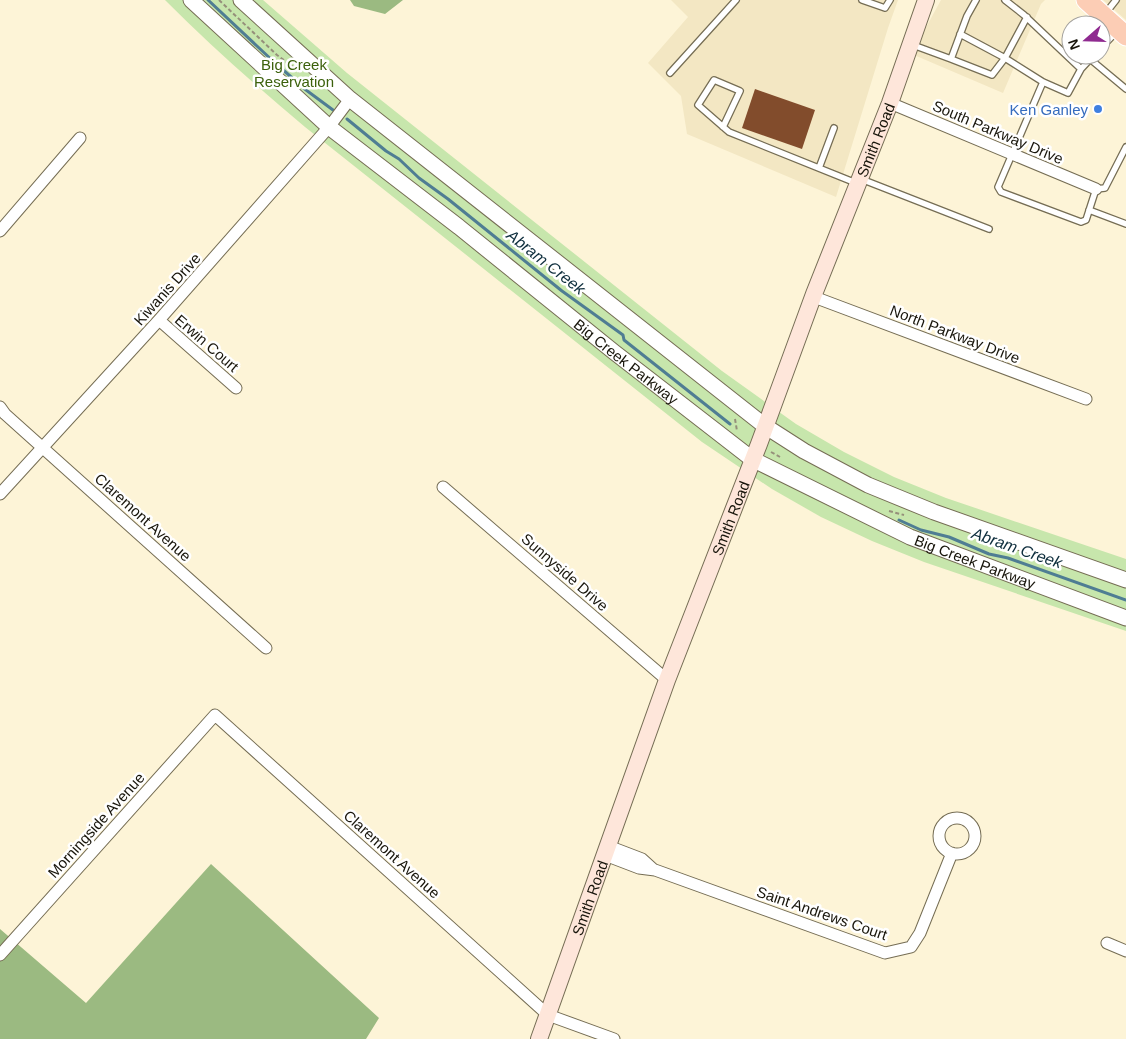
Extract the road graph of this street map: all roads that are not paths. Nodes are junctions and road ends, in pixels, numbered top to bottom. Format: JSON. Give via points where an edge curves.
{"nodes":[{"id":1,"x":191,"y":0,"type":"edge"},
{"id":2,"x":241,"y":0,"type":"edge"},
{"id":3,"x":736,"y":0,"type":"edge"},
{"id":4,"x":862,"y":0,"type":"edge"},
{"id":5,"x":890,"y":0,"type":"edge"},
{"id":6,"x":926,"y":0,"type":"edge"},
{"id":7,"x":976,"y":0,"type":"edge"},
{"id":8,"x":1005,"y":0,"type":"edge"},
{"id":9,"x":1086,"y":0,"type":"edge"},
{"id":10,"x":1116,"y":0,"type":"edge"},
{"id":11,"x":1103,"y":15,"type":"edge"},
{"id":12,"x":1105,"y":15,"type":"edge"},
{"id":13,"x":1027,"y":17,"type":"junction"},
{"id":14,"x":1111,"y":22,"type":"edge"},
{"id":15,"x":1122,"y":32,"type":"edge"},
{"id":16,"x":960,"y":34,"type":"junction"},
{"id":17,"x":1111,"y":40,"type":"edge"},
{"id":18,"x":910,"y":44,"type":"junction"},
{"id":19,"x":1005,"y":58,"type":"junction"},
{"id":20,"x":951,"y":59,"type":"junction"},
{"id":21,"x":1085,"y":65,"type":"edge"},
{"id":22,"x":1100,"y":65,"type":"edge"},
{"id":23,"x":1081,"y":69,"type":"junction"},
{"id":24,"x":670,"y":73,"type":"dead end"},
{"id":25,"x":1043,"y":82,"type":"junction"},
{"id":26,"x":1126,"y":89,"type":"edge"},
{"id":27,"x":350,"y":100,"type":"junction"},
{"id":28,"x":890,"y":103,"type":"junction"},
{"id":29,"x":329,"y":126,"type":"junction"},
{"id":30,"x":723,"y":127,"type":"junction"},
{"id":31,"x":834,"y":128,"type":"dead end"},
{"id":32,"x":80,"y":138,"type":"dead end"},
{"id":33,"x":1126,"y":147,"type":"edge"},
{"id":34,"x":1012,"y":154,"type":"junction"},
{"id":35,"x":819,"y":168,"type":"junction"},
{"id":36,"x":859,"y":181,"type":"junction"},
{"id":37,"x":1096,"y":189,"type":"junction"},
{"id":38,"x":1089,"y":210,"type":"junction"},
{"id":39,"x":1126,"y":224,"type":"edge"},
{"id":40,"x":989,"y":229,"type":"dead end"},
{"id":41,"x":0,"y":231,"type":"edge"},
{"id":42,"x":814,"y":297,"type":"junction"},
{"id":43,"x":159,"y":320,"type":"junction"},
{"id":44,"x":236,"y":388,"type":"dead end"},
{"id":45,"x":1086,"y":399,"type":"dead end"},
{"id":46,"x":0,"y":407,"type":"edge"},
{"id":47,"x":765,"y":426,"type":"junction"},
{"id":48,"x":42,"y":447,"type":"junction"},
{"id":49,"x":752,"y":459,"type":"junction"},
{"id":50,"x":444,"y":487,"type":"dead end"},
{"id":51,"x":0,"y":494,"type":"edge"},
{"id":52,"x":1126,"y":580,"type":"edge"},
{"id":53,"x":1126,"y":618,"type":"edge"},
{"id":54,"x":266,"y":648,"type":"dead end"},
{"id":55,"x":667,"y":680,"type":"junction"},
{"id":56,"x":215,"y":716,"type":"joint"},
{"id":57,"x":607,"y":850,"type":"junction"},
{"id":58,"x":952,"y":852,"type":"dead end"},
{"id":59,"x":1107,"y":943,"type":"dead end"},
{"id":60,"x":1126,"y":951,"type":"edge"},
{"id":61,"x":0,"y":955,"type":"edge"},
{"id":62,"x":548,"y":1015,"type":"junction"},
{"id":63,"x":539,"y":1039,"type":"edge"},
{"id":64,"x":614,"y":1039,"type":"edge"}],
"edges":[{"from":1,"to":29,"type":"street","name":"Big Creek Parkway"},
{"from":2,"to":27,"type":"street","name":"Big Creek Parkway"},
{"from":3,"to":24,"type":"lane"},
{"from":4,"to":5,"type":"lane","via":[[885,8]]},
{"from":6,"to":18,"type":"main road","name":"Smith Road"},
{"from":7,"to":16,"type":"lane"},
{"from":8,"to":13,"type":"lane"},
{"from":9,"to":11,"type":"main road"},
{"from":10,"to":12,"type":"lane"},
{"from":13,"to":19,"type":"lane"},
{"from":13,"to":23,"type":"lane"},
{"from":14,"to":15,"type":"main road"},
{"from":15,"to":17,"type":"lane"},
{"from":16,"to":19,"type":"lane"},
{"from":16,"to":20,"type":"lane"},
{"from":18,"to":20,"type":"lane"},
{"from":18,"to":28,"type":"main road","name":"Smith Road"},
{"from":19,"to":20,"type":"lane","via":[[992,75]]},
{"from":19,"to":25,"type":"lane"},
{"from":21,"to":23,"type":"lane"},
{"from":22,"to":26,"type":"lane"},
{"from":23,"to":25,"type":"lane","via":[[1068,93]]},
{"from":25,"to":34,"type":"lane"},
{"from":27,"to":29,"type":"street","name":"Kiwanis Drive"},
{"from":27,"to":47,"type":"street","name":"Big Creek Parkway"},
{"from":28,"to":34,"type":"street","name":"South Parkway Drive"},
{"from":28,"to":36,"type":"main road","name":"Smith Road"},
{"from":29,"to":43,"type":"street","name":"Kiwanis Drive"},
{"from":29,"to":49,"type":"street","name":"Big Creek Parkway"},
{"from":30,"to":30,"type":"lane","via":[[698,105],[714,80],[740,91]]},
{"from":30,"to":35,"type":"lane"},
{"from":31,"to":35,"type":"lane"},
{"from":32,"to":41,"type":"street"},
{"from":33,"to":37,"type":"lane","via":[[1105,188]]},
{"from":34,"to":37,"type":"street","name":"South Parkway Drive"},
{"from":34,"to":38,"type":"lane","via":[[998,187],[1001,192],[1081,222],[1086,220]]},
{"from":35,"to":36,"type":"lane"},
{"from":36,"to":40,"type":"lane"},
{"from":36,"to":42,"type":"main road","name":"Smith Road"},
{"from":37,"to":38,"type":"lane"},
{"from":38,"to":39,"type":"lane"},
{"from":42,"to":45,"type":"street","name":"North Parkway Drive"},
{"from":42,"to":47,"type":"main road","name":"Smith Road"},
{"from":43,"to":44,"type":"street","name":"Erwin Court"},
{"from":43,"to":48,"type":"street","name":"Kiwanis Drive"},
{"from":46,"to":48,"type":"street","name":"Claremont Avenue"},
{"from":47,"to":49,"type":"main road","name":"Smith Road"},
{"from":47,"to":52,"type":"street","name":"Big Creek Parkway","via":[[868,485],[934,512]]},
{"from":48,"to":51,"type":"street","name":"Kiwanis Drive"},
{"from":48,"to":54,"type":"street","name":"Claremont Avenue"},
{"from":49,"to":53,"type":"street","name":"Big Creek Parkway","via":[[910,537]]},
{"from":49,"to":55,"type":"main road","name":"Smith Road"},
{"from":50,"to":55,"type":"street","name":"Sunnyside Drive"},
{"from":55,"to":57,"type":"main road","name":"Smith Road"},
{"from":56,"to":61,"type":"street","name":"Morningside Avenue"},
{"from":56,"to":62,"type":"street","name":"Claremont Avenue"},
{"from":57,"to":58,"type":"street","name":"Saint Andrews Court","via":[[639,868],[655,870],[885,953],[911,947],[920,933]]},
{"from":57,"to":62,"type":"main road","name":"Smith Road"},
{"from":59,"to":60,"type":"street"},
{"from":62,"to":63,"type":"main road","name":"Smith Road"},
{"from":62,"to":64,"type":"street"}]}
